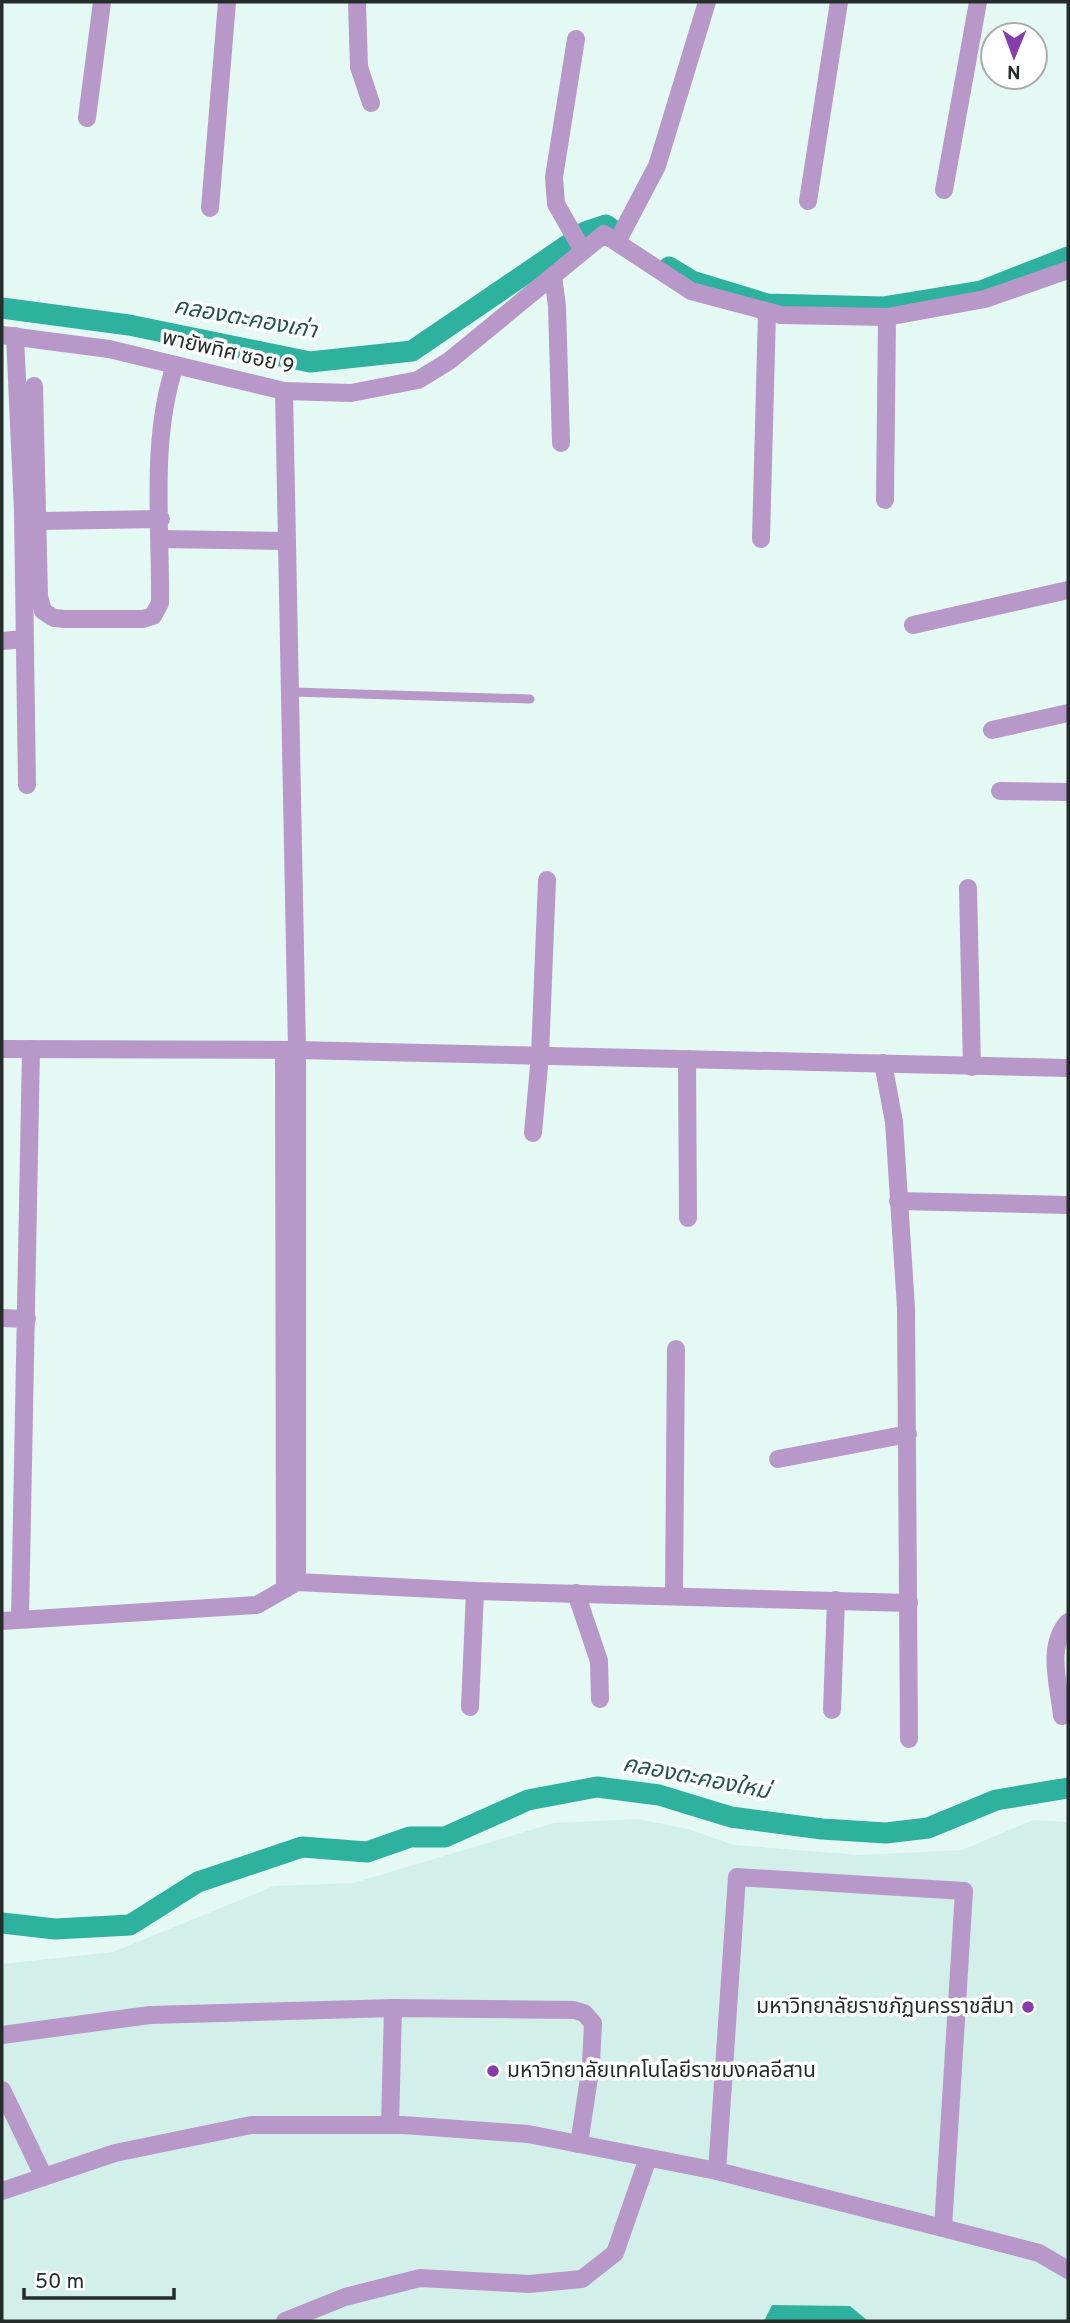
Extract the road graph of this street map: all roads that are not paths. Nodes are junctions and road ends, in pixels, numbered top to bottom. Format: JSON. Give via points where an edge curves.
{"nodes":[{"id":1,"x":102,"y":2,"type":"edge"},
{"id":2,"x":228,"y":2,"type":"edge"},
{"id":3,"x":357,"y":2,"type":"edge"},
{"id":4,"x":707,"y":2,"type":"edge"},
{"id":5,"x":839,"y":2,"type":"edge"},
{"id":6,"x":978,"y":2,"type":"edge"},
{"id":7,"x":576,"y":38,"type":"dead end"},
{"id":8,"x":371,"y":103,"type":"dead end"},
{"id":9,"x":87,"y":118,"type":"dead end"},
{"id":10,"x":944,"y":190,"type":"dead end"},
{"id":11,"x":808,"y":201,"type":"dead end"},
{"id":12,"x":210,"y":208,"type":"dead end"},
{"id":13,"x":611,"y":238,"type":"junction"},
{"id":14,"x":583,"y":251,"type":"junction"},
{"id":15,"x":1068,"y":270,"type":"edge"},
{"id":16,"x":553,"y":276,"type":"junction"},
{"id":17,"x":767,"y":312,"type":"junction"},
{"id":18,"x":887,"y":317,"type":"junction"},
{"id":19,"x":8,"y":335,"type":"edge"},
{"id":20,"x":175,"y":365,"type":"junction"},
{"id":21,"x":34,"y":386,"type":"dead end"},
{"id":22,"x":284,"y":391,"type":"junction"},
{"id":23,"x":561,"y":443,"type":"dead end"},
{"id":24,"x":885,"y":500,"type":"dead end"},
{"id":25,"x":161,"y":519,"type":"junction"},
{"id":26,"x":39,"y":521,"type":"junction"},
{"id":27,"x":161,"y":539,"type":"junction"},
{"id":28,"x":761,"y":539,"type":"dead end"},
{"id":29,"x":288,"y":541,"type":"junction"},
{"id":30,"x":1068,"y":590,"type":"edge"},
{"id":31,"x":913,"y":625,"type":"dead end"},
{"id":32,"x":24,"y":639,"type":"junction"},
{"id":33,"x":2,"y":641,"type":"edge"},
{"id":34,"x":292,"y":692,"type":"junction"},
{"id":35,"x":530,"y":699,"type":"dead end"},
{"id":36,"x":1068,"y":713,"type":"edge"},
{"id":37,"x":992,"y":730,"type":"dead end"},
{"id":38,"x":27,"y":785,"type":"dead end"},
{"id":39,"x":1000,"y":791,"type":"dead end"},
{"id":40,"x":1068,"y":792,"type":"edge"},
{"id":41,"x":547,"y":880,"type":"dead end"},
{"id":42,"x":968,"y":888,"type":"dead end"},
{"id":43,"x":2,"y":1049,"type":"edge"},
{"id":44,"x":31,"y":1049,"type":"junction"},
{"id":45,"x":290,"y":1050,"type":"junction"},
{"id":46,"x":540,"y":1055,"type":"junction"},
{"id":47,"x":687,"y":1059,"type":"junction"},
{"id":48,"x":883,"y":1063,"type":"junction"},
{"id":49,"x":972,"y":1067,"type":"junction"},
{"id":50,"x":1068,"y":1068,"type":"edge"},
{"id":51,"x":533,"y":1133,"type":"dead end"},
{"id":52,"x":898,"y":1201,"type":"junction"},
{"id":53,"x":1068,"y":1205,"type":"edge"},
{"id":54,"x":688,"y":1218,"type":"dead end"},
{"id":55,"x":2,"y":1318,"type":"edge"},
{"id":56,"x":27,"y":1319,"type":"junction"},
{"id":57,"x":676,"y":1349,"type":"dead end"},
{"id":58,"x":908,"y":1434,"type":"junction"},
{"id":59,"x":778,"y":1459,"type":"dead end"},
{"id":60,"x":291,"y":1585,"type":"junction"},
{"id":61,"x":475,"y":1591,"type":"junction"},
{"id":62,"x":576,"y":1593,"type":"junction"},
{"id":63,"x":674,"y":1595,"type":"junction"},
{"id":64,"x":836,"y":1600,"type":"junction"},
{"id":65,"x":909,"y":1603,"type":"junction"},
{"id":66,"x":20,"y":1619,"type":"junction"},
{"id":67,"x":2,"y":1621,"type":"edge"},
{"id":68,"x":1068,"y":1622,"type":"edge"},
{"id":69,"x":600,"y":1699,"type":"dead end"},
{"id":70,"x":470,"y":1707,"type":"dead end"},
{"id":71,"x":832,"y":1710,"type":"dead end"},
{"id":72,"x":1062,"y":1716,"type":"dead end"},
{"id":73,"x":909,"y":1739,"type":"dead end"},
{"id":74,"x":393,"y":2008,"type":"junction"},
{"id":75,"x":2,"y":2035,"type":"edge"},
{"id":76,"x":2,"y":2090,"type":"edge"},
{"id":77,"x":390,"y":2125,"type":"junction"},
{"id":78,"x":579,"y":2144,"type":"junction"},
{"id":79,"x":648,"y":2158,"type":"junction"},
{"id":80,"x":716,"y":2171,"type":"junction"},
{"id":81,"x":44,"y":2177,"type":"junction"},
{"id":82,"x":2,"y":2191,"type":"edge"},
{"id":83,"x":943,"y":2228,"type":"junction"},
{"id":84,"x":1068,"y":2270,"type":"edge"},
{"id":85,"x":285,"y":2321,"type":"edge"}],
"edges":[{"from":1,"to":9,"type":"street"},
{"from":2,"to":12,"type":"street"},
{"from":3,"to":8,"type":"street","via":[[359,67]]},
{"from":4,"to":13,"type":"street","name":"พายัพทิศ ซอย 9","via":[[657,166]]},
{"from":5,"to":11,"type":"street"},
{"from":6,"to":10,"type":"street"},
{"from":7,"to":14,"type":"street","via":[[554,177],[556,204]]},
{"from":13,"to":14,"type":"street","name":"พายัพทิศ ซอย 9"},
{"from":13,"to":17,"type":"street","via":[[691,291]]},
{"from":14,"to":16,"type":"street","name":"พายัพทิศ ซอย 9"},
{"from":15,"to":18,"type":"street","via":[[985,299]]},
{"from":16,"to":22,"type":"street","name":"พายัพทิศ ซอย 9","via":[[449,362],[418,380],[351,393]]},
{"from":16,"to":23,"type":"street"},
{"from":17,"to":18,"type":"street"},
{"from":17,"to":28,"type":"street"},
{"from":18,"to":24,"type":"street"},
{"from":19,"to":20,"type":"street","name":"พายัพทิศ ซอย 9","via":[[109,349]]},
{"from":19,"to":32,"type":"street"},
{"from":20,"to":22,"type":"street","name":"พายัพทิศ ซอย 9"},
{"from":20,"to":25,"type":"street","via":[[163,400],[158,457]]},
{"from":21,"to":26,"type":"street"},
{"from":22,"to":29,"type":"street"},
{"from":25,"to":26,"type":"street"},
{"from":25,"to":27,"type":"street"},
{"from":26,"to":27,"type":"street","via":[[40,596],[43,611],[54,618],[126,621],[153,616],[160,603]]},
{"from":27,"to":29,"type":"street"},
{"from":29,"to":34,"type":"street"},
{"from":30,"to":31,"type":"street"},
{"from":32,"to":33,"type":"street"},
{"from":32,"to":38,"type":"street"},
{"from":34,"to":35,"type":"lane"},
{"from":34,"to":45,"type":"street"},
{"from":36,"to":37,"type":"street"},
{"from":39,"to":40,"type":"street"},
{"from":41,"to":46,"type":"street"},
{"from":42,"to":49,"type":"street"},
{"from":43,"to":44,"type":"street"},
{"from":44,"to":45,"type":"street"},
{"from":44,"to":56,"type":"street"},
{"from":45,"to":46,"type":"street"},
{"from":45,"to":60,"type":"street"},
{"from":46,"to":47,"type":"street"},
{"from":46,"to":51,"type":"street"},
{"from":47,"to":48,"type":"street"},
{"from":47,"to":54,"type":"street"},
{"from":48,"to":49,"type":"street"},
{"from":48,"to":52,"type":"street","via":[[894,1122]]},
{"from":49,"to":50,"type":"street"},
{"from":52,"to":53,"type":"street"},
{"from":52,"to":58,"type":"street"},
{"from":55,"to":56,"type":"street"},
{"from":56,"to":66,"type":"street"},
{"from":57,"to":63,"type":"street"},
{"from":58,"to":59,"type":"street"},
{"from":58,"to":65,"type":"street"},
{"from":60,"to":61,"type":"street"},
{"from":60,"to":66,"type":"street","via":[[257,1605]]},
{"from":61,"to":62,"type":"street"},
{"from":61,"to":70,"type":"street"},
{"from":62,"to":63,"type":"street"},
{"from":62,"to":69,"type":"street","via":[[599,1661]]},
{"from":63,"to":64,"type":"street"},
{"from":64,"to":65,"type":"street"},
{"from":64,"to":71,"type":"street"},
{"from":65,"to":73,"type":"street"},
{"from":66,"to":67,"type":"street"},
{"from":68,"to":72,"type":"street","via":[[1055,1649]]},
{"from":74,"to":75,"type":"street","via":[[150,2015]]},
{"from":74,"to":77,"type":"street"},
{"from":74,"to":78,"type":"street","via":[[579,2011],[587,2016],[593,2026]]},
{"from":76,"to":81,"type":"street"},
{"from":77,"to":78,"type":"street","via":[[528,2134]]},
{"from":77,"to":81,"type":"street","via":[[251,2125],[115,2153]]},
{"from":78,"to":79,"type":"street"},
{"from":79,"to":80,"type":"street"},
{"from":79,"to":85,"type":"street","via":[[615,2253],[582,2279],[528,2284],[421,2278],[345,2297]]},
{"from":80,"to":83,"type":"street"},
{"from":80,"to":83,"type":"street","via":[[737,1878],[964,1891]]},
{"from":81,"to":82,"type":"street"},
{"from":83,"to":84,"type":"street","via":[[1039,2253]]}]}
